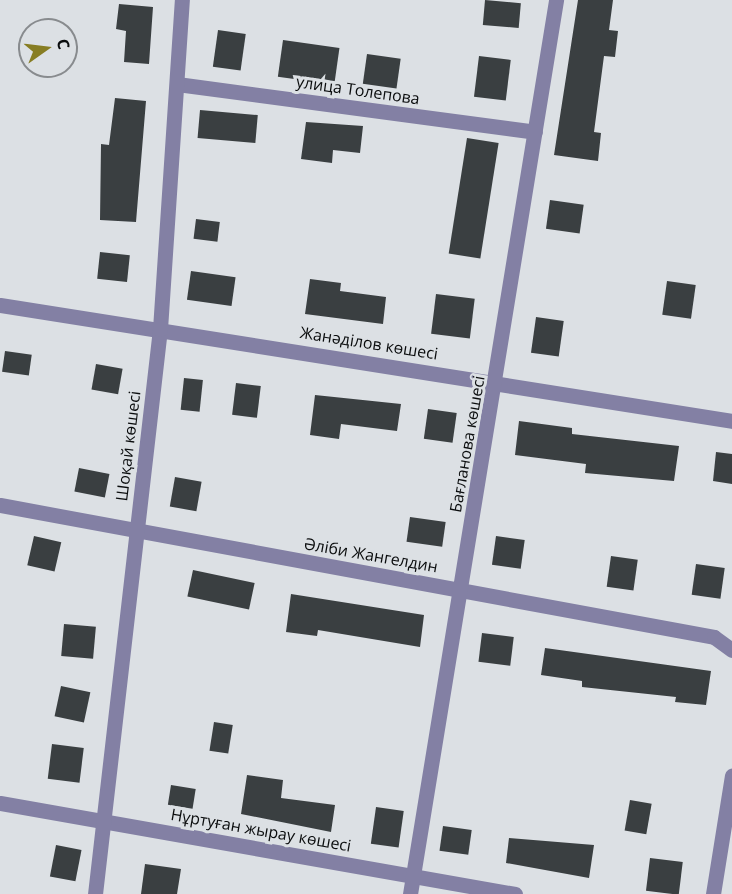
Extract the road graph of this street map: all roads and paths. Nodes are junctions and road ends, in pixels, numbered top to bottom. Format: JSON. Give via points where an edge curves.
{"nodes":[{"id":1,"x":182,"y":0,"type":"edge"},
{"id":2,"x":556,"y":0,"type":"edge"},
{"id":3,"x":177,"y":84,"type":"junction"},
{"id":4,"x":535,"y":132,"type":"junction"},
{"id":5,"x":0,"y":305,"type":"edge"},
{"id":6,"x":160,"y":329,"type":"junction"},
{"id":7,"x":496,"y":381,"type":"junction"},
{"id":8,"x":732,"y":421,"type":"edge"},
{"id":9,"x":0,"y":506,"type":"edge"},
{"id":10,"x":137,"y":531,"type":"junction"},
{"id":11,"x":460,"y":589,"type":"junction"},
{"id":12,"x":732,"y":651,"type":"edge"},
{"id":13,"x":732,"y":776,"type":"edge"},
{"id":14,"x":0,"y":803,"type":"edge"},
{"id":15,"x":103,"y":819,"type":"junction"},
{"id":16,"x":413,"y":876,"type":"junction"},
{"id":17,"x":95,"y":894,"type":"edge"},
{"id":18,"x":410,"y":894,"type":"edge"},
{"id":19,"x":515,"y":894,"type":"edge"},
{"id":20,"x":713,"y":894,"type":"edge"}],
"edges":[{"from":1,"to":3,"type":"street","name":"Шоқай көшесі"},
{"from":2,"to":4,"type":"street","name":"Бағланова көшесі"},
{"from":3,"to":4,"type":"street","name":"улица Толепова"},
{"from":3,"to":6,"type":"street","name":"Шоқай көшесі"},
{"from":4,"to":7,"type":"street","name":"Бағланова көшесі"},
{"from":5,"to":6,"type":"street","name":"Жанәділов көшесі"},
{"from":6,"to":7,"type":"street","name":"Жанәділов көшесі"},
{"from":6,"to":10,"type":"street","name":"Шоқай көшесі"},
{"from":7,"to":8,"type":"street","name":"Жанәділов көшесі"},
{"from":7,"to":11,"type":"street","name":"Бағланова көшесі"},
{"from":9,"to":10,"type":"street","name":"Әліби Жангелдин"},
{"from":10,"to":11,"type":"street","name":"Әліби Жангелдин"},
{"from":10,"to":15,"type":"street","name":"Шоқай көшесі"},
{"from":11,"to":12,"type":"street","name":"Әліби Жангелдин","via":[[714,637]]},
{"from":11,"to":16,"type":"street","name":"Бағланова көшесі"},
{"from":13,"to":20,"type":"street"},
{"from":14,"to":15,"type":"street","name":"Нұртуған жырау көшесі"},
{"from":15,"to":16,"type":"street","name":"Нұртуған жырау көшесі"},
{"from":15,"to":17,"type":"street","name":"Шоқай көшесі"},
{"from":16,"to":18,"type":"street","name":"Бағланова көшесі"},
{"from":16,"to":19,"type":"street","name":"Нұртуған жырау көшесі"}]}
